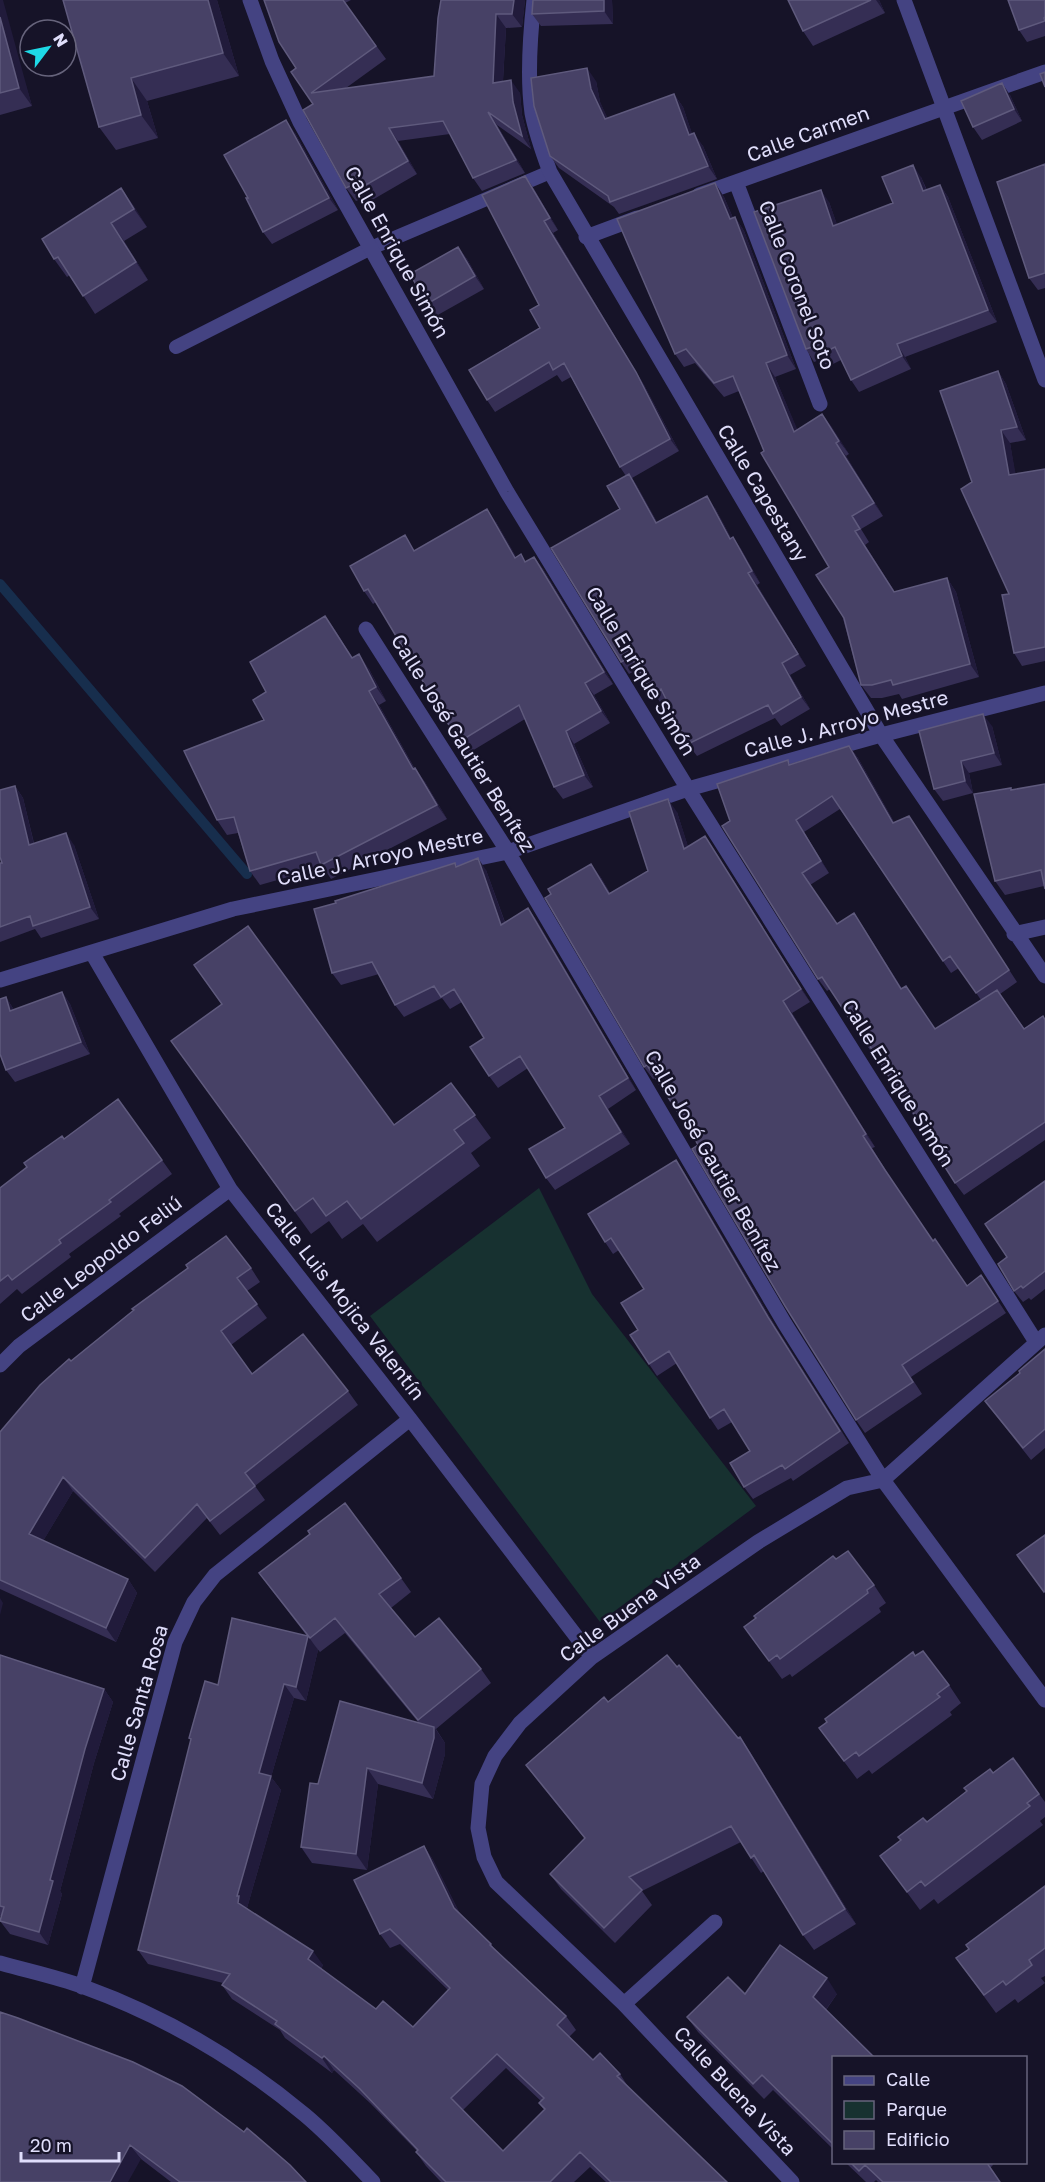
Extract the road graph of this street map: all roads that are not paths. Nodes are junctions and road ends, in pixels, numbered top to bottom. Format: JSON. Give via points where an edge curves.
{"nodes":[{"id":1,"x":250,"y":0,"type":"edge"},
{"id":2,"x":534,"y":0,"type":"edge"},
{"id":3,"x":904,"y":0,"type":"edge"},
{"id":4,"x":1045,"y":72,"type":"edge"},
{"id":5,"x":944,"y":108,"type":"junction"},
{"id":6,"x":550,"y":172,"type":"junction"},
{"id":7,"x":736,"y":182,"type":"junction"},
{"id":8,"x":682,"y":202,"type":"edge"},
{"id":9,"x":650,"y":213,"type":"edge"},
{"id":10,"x":586,"y":237,"type":"junction"},
{"id":11,"x":371,"y":248,"type":"junction"},
{"id":12,"x":176,"y":346,"type":"dead end"},
{"id":13,"x":1045,"y":380,"type":"edge"},
{"id":14,"x":820,"y":404,"type":"dead end"},
{"id":15,"x":366,"y":629,"type":"dead end"},
{"id":16,"x":1045,"y":693,"type":"edge"},
{"id":17,"x":881,"y":735,"type":"junction"},
{"id":18,"x":688,"y":789,"type":"junction"},
{"id":19,"x":508,"y":852,"type":"junction"},
{"id":20,"x":1045,"y":927,"type":"edge"},
{"id":21,"x":1014,"y":934,"type":"junction"},
{"id":22,"x":92,"y":952,"type":"junction"},
{"id":23,"x":1045,"y":976,"type":"edge"},
{"id":24,"x":0,"y":980,"type":"edge"},
{"id":25,"x":230,"y":1189,"type":"junction"},
{"id":26,"x":1040,"y":1339,"type":"edge"},
{"id":27,"x":0,"y":1365,"type":"edge"},
{"id":28,"x":410,"y":1419,"type":"junction"},
{"id":29,"x":883,"y":1480,"type":"junction"},
{"id":30,"x":592,"y":1657,"type":"junction"},
{"id":31,"x":1045,"y":1700,"type":"edge"},
{"id":32,"x":715,"y":1922,"type":"dead end"},
{"id":33,"x":0,"y":1963,"type":"edge"},
{"id":34,"x":82,"y":1987,"type":"junction"},
{"id":35,"x":624,"y":2004,"type":"junction"},
{"id":36,"x":373,"y":2182,"type":"edge"},
{"id":37,"x":792,"y":2182,"type":"edge"}],
"edges":[{"from":1,"to":11,"type":"street","name":"Calle Enrique Simón","via":[[300,122]]},
{"from":2,"to":6,"type":"street","name":"Calle Capestany","via":[[532,111]]},
{"from":3,"to":5,"type":"street"},
{"from":4,"to":5,"type":"street","name":"Calle Carmen"},
{"from":5,"to":7,"type":"street","name":"Calle Carmen"},
{"from":5,"to":13,"type":"street"},
{"from":6,"to":10,"type":"street","name":"Calle Capestany"},
{"from":6,"to":11,"type":"lane"},
{"from":7,"to":8,"type":"street","name":"Calle Carmen"},
{"from":7,"to":14,"type":"street","name":"Calle Coronel Soto"},
{"from":9,"to":10,"type":"street"},
{"from":10,"to":17,"type":"street","name":"Calle Capestany"},
{"from":11,"to":12,"type":"lane"},
{"from":11,"to":18,"type":"street","name":"Calle Enrique Simón","via":[[507,492]]},
{"from":15,"to":19,"type":"street","name":"Calle José Gautier Benítez"},
{"from":16,"to":17,"type":"street","name":"Calle J. Arroyo Mestre"},
{"from":17,"to":18,"type":"street","name":"Calle J. Arroyo Mestre"},
{"from":17,"to":21,"type":"street","name":"Calle Capestany"},
{"from":18,"to":19,"type":"street","name":"Calle J. Arroyo Mestre"},
{"from":18,"to":26,"type":"street","name":"Calle Enrique Simón"},
{"from":19,"to":22,"type":"street","name":"Calle J. Arroyo Mestre","via":[[233,909]]},
{"from":19,"to":29,"type":"street","name":"Calle José Gautier Benítez","via":[[785,1324]]},
{"from":20,"to":21,"type":"street"},
{"from":21,"to":23,"type":"street","name":"Calle Capestany"},
{"from":22,"to":24,"type":"street","name":"Calle J. Arroyo Mestre"},
{"from":22,"to":25,"type":"street","name":"Calle Luis Mojica Valentín"},
{"from":25,"to":27,"type":"street","name":"Calle Leopoldo Feliú","via":[[19,1346]]},
{"from":25,"to":28,"type":"street","name":"Calle Luis Mojica Valentín"},
{"from":26,"to":29,"type":"street","name":"Calle Buena Vista"},
{"from":28,"to":30,"type":"street","name":"Calle Luis Mojica Valentín"},
{"from":28,"to":34,"type":"street","name":"Calle Santa Rosa","via":[[215,1575],[194,1602],[175,1642]]},
{"from":29,"to":30,"type":"street","name":"Calle Buena Vista","via":[[847,1488],[758,1542]]},
{"from":29,"to":31,"type":"street","name":"Calle José Gautier Benítez"},
{"from":30,"to":35,"type":"street","name":"Calle Buena Vista","via":[[519,1723],[495,1756],[482,1784],[478,1828],[484,1857],[496,1882]]},
{"from":32,"to":35,"type":"street"},
{"from":33,"to":34,"type":"street"},
{"from":34,"to":36,"type":"street","via":[[195,2038],[254,2076],[305,2115]]},
{"from":35,"to":37,"type":"street","name":"Calle Buena Vista"}]}
